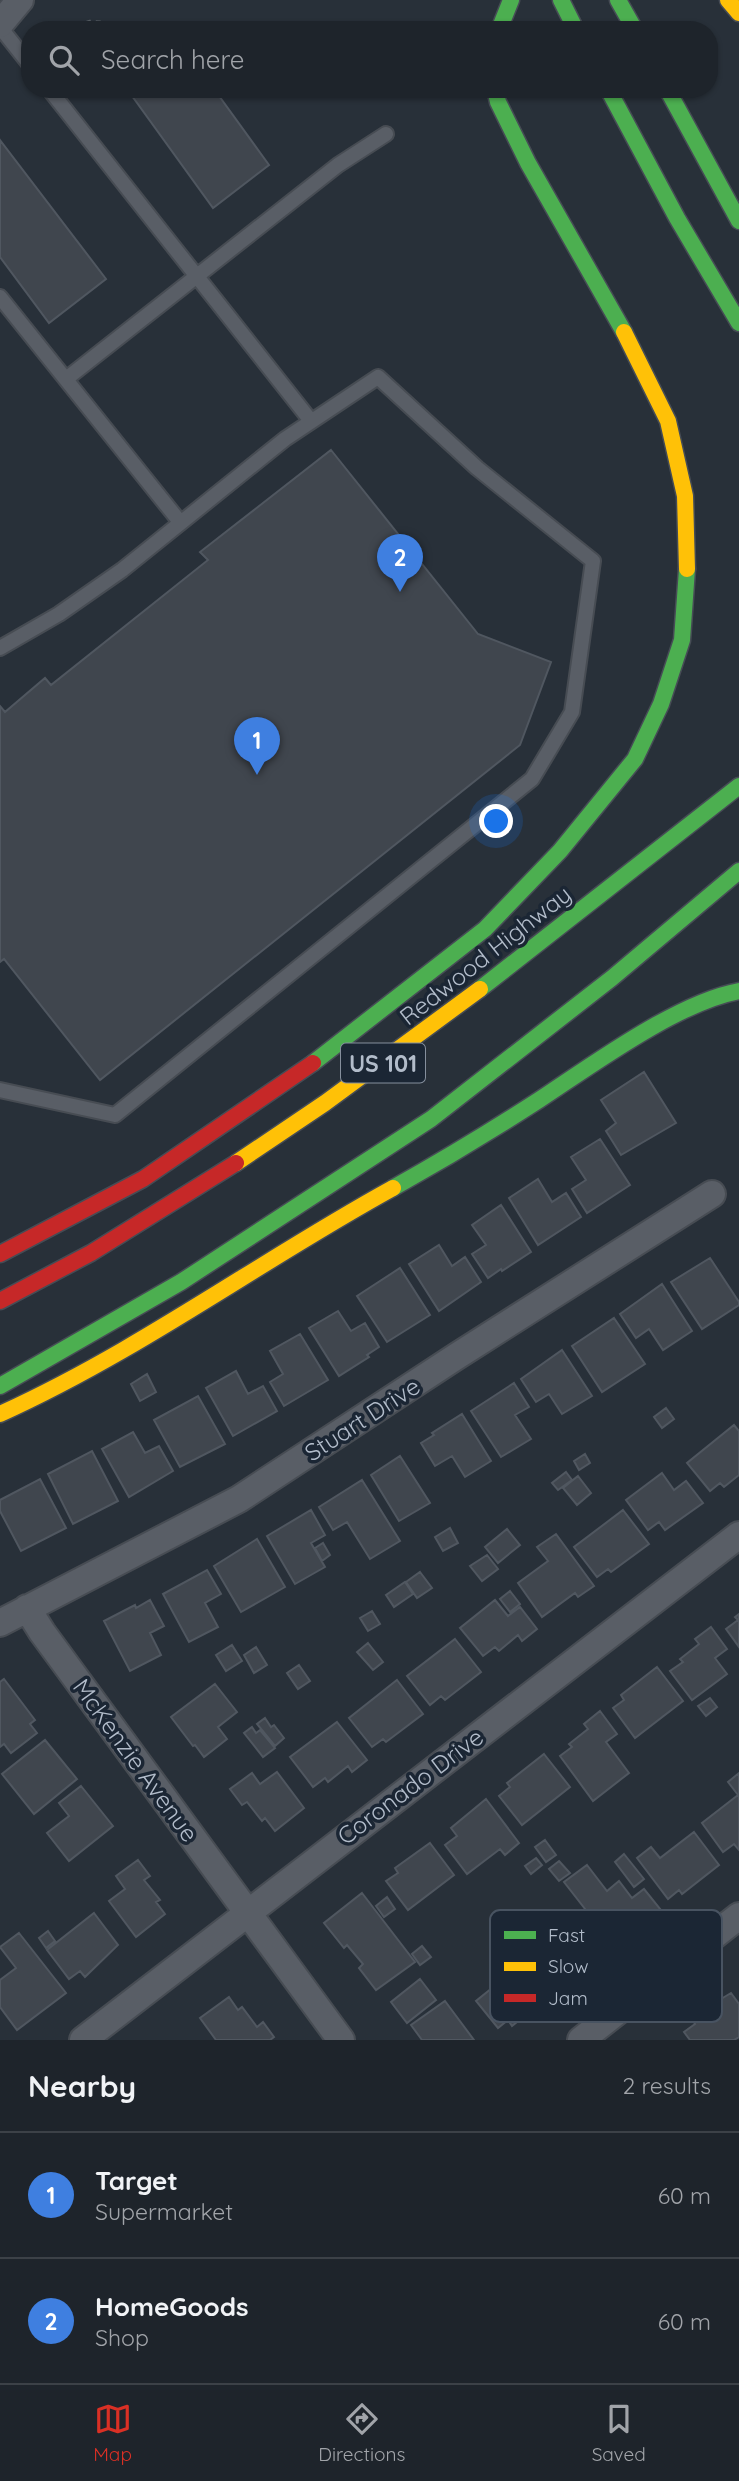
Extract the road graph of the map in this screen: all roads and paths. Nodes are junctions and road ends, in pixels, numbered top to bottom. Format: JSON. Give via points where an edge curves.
{"nodes":[{"id":1,"x":20,"y":0,"type":"edge"},
{"id":2,"x":511,"y":0,"type":"edge"},
{"id":3,"x":561,"y":0,"type":"edge"},
{"id":4,"x":618,"y":0,"type":"edge"},
{"id":5,"x":728,"y":0,"type":"edge"},
{"id":6,"x":739,"y":13,"type":"edge"},
{"id":7,"x":503,"y":21,"type":"edge"},
{"id":8,"x":572,"y":21,"type":"edge"},
{"id":9,"x":630,"y":21,"type":"edge"},
{"id":10,"x":0,"y":25,"type":"edge"},
{"id":11,"x":21,"y":53,"type":"edge"},
{"id":12,"x":56,"y":98,"type":"edge"},
{"id":13,"x":497,"y":98,"type":"edge"},
{"id":14,"x":613,"y":98,"type":"edge"},
{"id":15,"x":672,"y":98,"type":"edge"},
{"id":16,"x":386,"y":134,"type":"dead end"},
{"id":17,"x":739,"y":221,"type":"edge"},
{"id":18,"x":196,"y":275,"type":"junction"},
{"id":19,"x":0,"y":297,"type":"edge"},
{"id":20,"x":739,"y":323,"type":"edge"},
{"id":21,"x":66,"y":379,"type":"junction"},
{"id":22,"x":310,"y":421,"type":"junction"},
{"id":23,"x":180,"y":522,"type":"junction"},
{"id":24,"x":0,"y":648,"type":"edge"},
{"id":25,"x":739,"y":786,"type":"edge"},
{"id":26,"x":739,"y":871,"type":"edge"},
{"id":27,"x":739,"y":991,"type":"edge"},
{"id":28,"x":0,"y":1090,"type":"edge"},
{"id":29,"x":712,"y":1194,"type":"dead end"},
{"id":30,"x":0,"y":1254,"type":"edge"},
{"id":31,"x":0,"y":1301,"type":"edge"},
{"id":32,"x":0,"y":1386,"type":"edge"},
{"id":33,"x":0,"y":1414,"type":"edge"},
{"id":34,"x":739,"y":1535,"type":"edge"},
{"id":35,"x":27,"y":1608,"type":"junction"},
{"id":36,"x":0,"y":1623,"type":"edge"},
{"id":37,"x":247,"y":1912,"type":"junction"},
{"id":38,"x":739,"y":1916,"type":"edge"},
{"id":39,"x":722,"y":1929,"type":"edge"},
{"id":40,"x":604,"y":2022,"type":"edge"},
{"id":41,"x":83,"y":2040,"type":"edge"},
{"id":42,"x":341,"y":2040,"type":"edge"},
{"id":43,"x":581,"y":2040,"type":"edge"}],
"edges":[{"from":1,"to":10,"type":"street"},
{"from":2,"to":7,"type":"main road"},
{"from":3,"to":8,"type":"main road"},
{"from":4,"to":9,"type":"main road"},
{"from":5,"to":6,"type":"main road"},
{"from":10,"to":11,"type":"lane"},
{"from":12,"to":18,"type":"lane"},
{"from":13,"to":30,"type":"main road","via":[[668,421],[685,496],[688,555],[682,640],[661,704],[635,759],[608,794],[485,929],[315,1062],[143,1179]]},
{"from":14,"to":20,"type":"main road"},
{"from":15,"to":17,"type":"main road"},
{"from":16,"to":18,"type":"lane","via":[[338,164]]},
{"from":18,"to":21,"type":"lane"},
{"from":18,"to":22,"type":"lane"},
{"from":19,"to":21,"type":"lane"},
{"from":21,"to":23,"type":"lane"},
{"from":22,"to":23,"type":"lane"},
{"from":22,"to":28,"type":"lane","via":[[378,377],[477,468],[593,561],[572,712],[532,779],[115,1115]]},
{"from":23,"to":24,"type":"lane","via":[[122,570]]},
{"from":25,"to":31,"type":"main road","name":"Redwood Highway","number":"US 101","via":[[376,1068],[244,1160],[41,1282]]},
{"from":26,"to":32,"type":"main road","number":"US 101","via":[[612,978],[430,1119],[181,1282]]},
{"from":27,"to":33,"type":"main road","via":[[703,1002],[643,1033],[473,1142],[330,1223],[156,1333]]},
{"from":29,"to":35,"type":"street","name":"Stuart Drive","via":[[239,1499]]},
{"from":34,"to":37,"type":"street","name":"Coronado Drive"},
{"from":35,"to":36,"type":"street","name":"Stuart Drive"},
{"from":35,"to":37,"type":"street","name":"McKenzie Avenue"},
{"from":37,"to":41,"type":"street","name":"Coronado Drive"},
{"from":37,"to":42,"type":"street","name":"McKenzie Avenue"},
{"from":38,"to":39,"type":"street"},
{"from":40,"to":43,"type":"street"}]}
